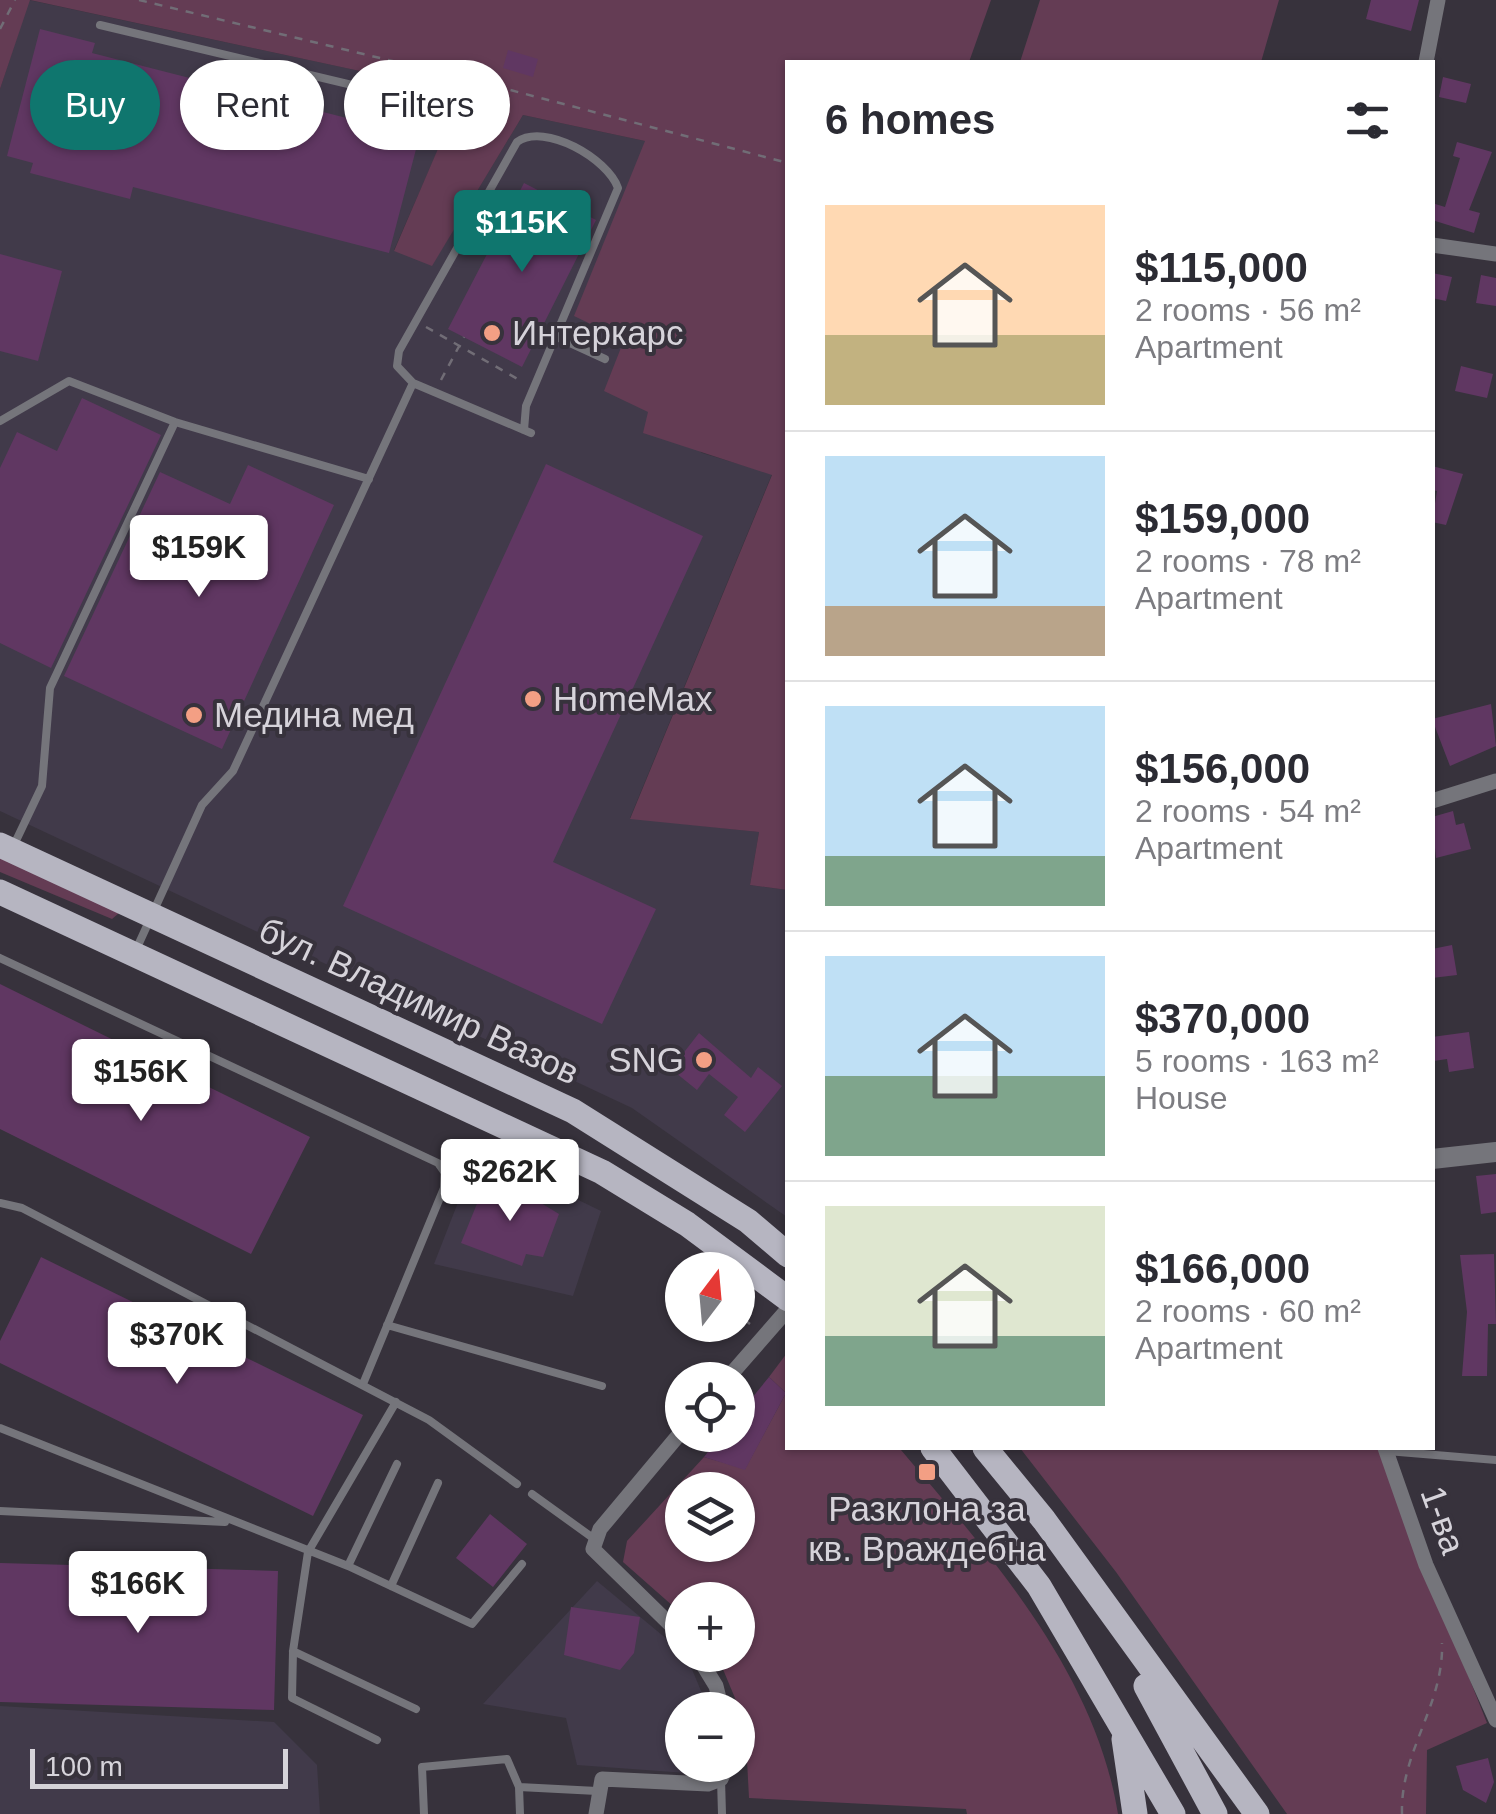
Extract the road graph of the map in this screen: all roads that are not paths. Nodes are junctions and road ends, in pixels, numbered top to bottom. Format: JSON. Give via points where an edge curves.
{"nodes":[{"id":1,"x":1438,"y":0,"type":"edge"},
{"id":2,"x":100,"y":25,"type":"dead end"},
{"id":3,"x":1426,"y":60,"type":"edge"},
{"id":4,"x":344,"y":84,"type":"edge"},
{"id":5,"x":1435,"y":245,"type":"edge"},
{"id":6,"x":1496,"y":254,"type":"edge"},
{"id":7,"x":556,"y":337,"type":"junction"},
{"id":8,"x":605,"y":358,"type":"dead end"},
{"id":9,"x":413,"y":382,"type":"junction"},
{"id":10,"x":0,"y":421,"type":"edge"},
{"id":11,"x":175,"y":422,"type":"junction"},
{"id":12,"x":370,"y":478,"type":"junction"},
{"id":13,"x":1496,"y":781,"type":"edge"},
{"id":14,"x":1435,"y":800,"type":"edge"},
{"id":15,"x":6,"y":848,"type":"edge"},
{"id":16,"x":0,"y":892,"type":"edge"},
{"id":17,"x":152,"y":916,"type":"junction"},
{"id":18,"x":134,"y":955,"type":"junction"},
{"id":19,"x":0,"y":958,"type":"edge"},
{"id":20,"x":1496,"y":1152,"type":"edge"},
{"id":21,"x":1435,"y":1159,"type":"edge"},
{"id":22,"x":0,"y":1202,"type":"edge"},
{"id":23,"x":785,"y":1252,"type":"edge"},
{"id":24,"x":785,"y":1297,"type":"edge"},
{"id":25,"x":785,"y":1312,"type":"edge"},
{"id":26,"x":388,"y":1325,"type":"junction"},
{"id":27,"x":742,"y":1362,"type":"edge"},
{"id":28,"x":363,"y":1384,"type":"junction"},
{"id":29,"x":602,"y":1386,"type":"dead end"},
{"id":30,"x":396,"y":1402,"type":"junction"},
{"id":31,"x":0,"y":1428,"type":"edge"},
{"id":32,"x":935,"y":1450,"type":"edge"},
{"id":33,"x":987,"y":1450,"type":"edge"},
{"id":34,"x":1386,"y":1450,"type":"edge"},
{"id":35,"x":665,"y":1451,"type":"edge"},
{"id":36,"x":1496,"y":1460,"type":"edge"},
{"id":37,"x":397,"y":1464,"type":"dead end"},
{"id":38,"x":438,"y":1483,"type":"dead end"},
{"id":39,"x":517,"y":1484,"type":"dead end"},
{"id":40,"x":532,"y":1494,"type":"dead end"},
{"id":41,"x":0,"y":1511,"type":"edge"},
{"id":42,"x":235,"y":1522,"type":"junction"},
{"id":43,"x":593,"y":1538,"type":"junction"},
{"id":44,"x":308,"y":1552,"type":"junction"},
{"id":45,"x":522,"y":1564,"type":"dead end"},
{"id":46,"x":348,"y":1566,"type":"junction"},
{"id":47,"x":391,"y":1586,"type":"junction"},
{"id":48,"x":1103,"y":1607,"type":"junction"},
{"id":49,"x":665,"y":1620,"type":"edge"},
{"id":50,"x":293,"y":1651,"type":"junction"},
{"id":51,"x":416,"y":1709,"type":"dead end"},
{"id":52,"x":1496,"y":1719,"type":"edge"},
{"id":53,"x":1122,"y":1724,"type":"junction"},
{"id":54,"x":377,"y":1740,"type":"dead end"},
{"id":55,"x":665,"y":1780,"type":"edge"},
{"id":56,"x":684,"y":1782,"type":"edge"},
{"id":57,"x":711,"y":1782,"type":"edge"},
{"id":58,"x":724,"y":1782,"type":"edge"},
{"id":59,"x":519,"y":1787,"type":"junction"},
{"id":60,"x":597,"y":1791,"type":"junction"},
{"id":61,"x":424,"y":1814,"type":"edge"},
{"id":62,"x":520,"y":1814,"type":"edge"},
{"id":63,"x":596,"y":1814,"type":"edge"},
{"id":64,"x":722,"y":1814,"type":"edge"},
{"id":65,"x":1134,"y":1814,"type":"edge"},
{"id":66,"x":1173,"y":1814,"type":"edge"},
{"id":67,"x":1215,"y":1814,"type":"edge"},
{"id":68,"x":1256,"y":1814,"type":"edge"}],
"edges":[{"from":1,"to":3,"type":"street"},
{"from":2,"to":4,"type":"lane"},
{"from":5,"to":6,"type":"street"},
{"from":7,"to":8,"type":"lane"},
{"from":7,"to":9,"type":"lane","via":[[534,388],[527,432]]},
{"from":7,"to":9,"type":"lane","via":[[618,188],[607,166],[534,134],[517,142],[399,351],[397,366]]},
{"from":9,"to":12,"type":"lane"},
{"from":10,"to":11,"type":"lane","via":[[70,380]]},
{"from":11,"to":12,"type":"lane"},
{"from":11,"to":15,"type":"lane","via":[[50,688],[42,786]]},
{"from":12,"to":17,"type":"lane","via":[[233,771],[202,805]]},
{"from":13,"to":14,"type":"street"},
{"from":15,"to":17,"type":"main road","name":"бул. Владимир Вазов"},
{"from":16,"to":18,"type":"main road"},
{"from":17,"to":18,"type":"lane"},
{"from":17,"to":23,"type":"main road","name":"бул. Владимир Вазов","via":[[573,1111],[748,1221]]},
{"from":18,"to":24,"type":"main road","via":[[602,1172]]},
{"from":19,"to":26,"type":"lane","via":[[438,1163],[444,1188]]},
{"from":20,"to":21,"type":"street"},
{"from":22,"to":28,"type":"lane"},
{"from":25,"to":27,"type":"street"},
{"from":26,"to":28,"type":"lane"},
{"from":26,"to":29,"type":"lane"},
{"from":28,"to":30,"type":"lane"},
{"from":30,"to":39,"type":"lane"},
{"from":30,"to":44,"type":"lane"},
{"from":31,"to":42,"type":"lane"},
{"from":32,"to":53,"type":"main road","via":[[1039,1586]]},
{"from":33,"to":48,"type":"main road"},
{"from":34,"to":36,"type":"lane"},
{"from":34,"to":52,"type":"street","name":"1-ва","via":[[1426,1564]]},
{"from":35,"to":43,"type":"street"},
{"from":37,"to":46,"type":"lane"},
{"from":38,"to":47,"type":"lane"},
{"from":40,"to":43,"type":"lane"},
{"from":41,"to":42,"type":"lane"},
{"from":42,"to":44,"type":"lane"},
{"from":43,"to":49,"type":"street","via":[[606,1566]]},
{"from":44,"to":46,"type":"lane"},
{"from":44,"to":50,"type":"lane"},
{"from":45,"to":47,"type":"lane","via":[[472,1624]]},
{"from":46,"to":47,"type":"lane"},
{"from":48,"to":67,"type":"main road"},
{"from":48,"to":68,"type":"main road"},
{"from":50,"to":51,"type":"lane"},
{"from":50,"to":54,"type":"lane","via":[[292,1698]]},
{"from":53,"to":65,"type":"main road"},
{"from":53,"to":66,"type":"main road"},
{"from":55,"to":60,"type":"street","via":[[614,1776],[602,1779]]},
{"from":56,"to":57,"type":"street"},
{"from":58,"to":64,"type":"lane"},
{"from":59,"to":60,"type":"lane"},
{"from":59,"to":61,"type":"lane","via":[[508,1759],[422,1767]]},
{"from":59,"to":62,"type":"lane"},
{"from":60,"to":63,"type":"street"}]}
